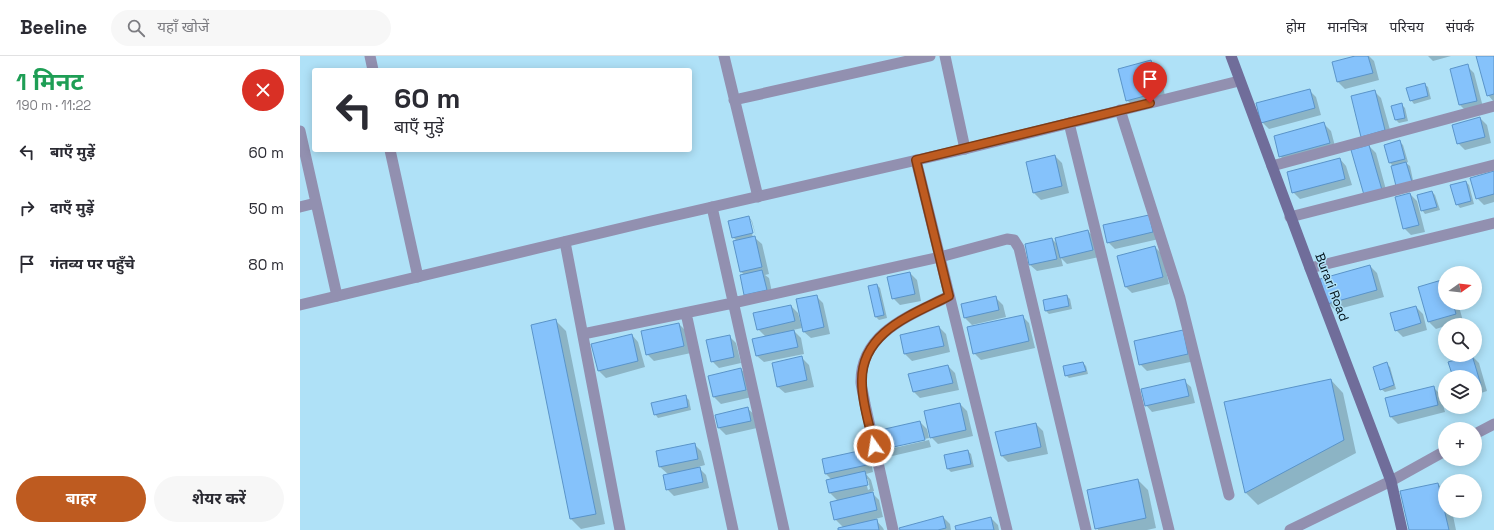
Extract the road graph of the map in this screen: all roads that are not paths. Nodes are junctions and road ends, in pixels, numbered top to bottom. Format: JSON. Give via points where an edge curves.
{"nodes":[{"id":1,"x":370,"y":56,"type":"edge"},
{"id":2,"x":724,"y":56,"type":"edge"},
{"id":3,"x":930,"y":56,"type":"edge"},
{"id":4,"x":945,"y":56,"type":"edge"},
{"id":5,"x":1231,"y":56,"type":"edge"},
{"id":6,"x":373,"y":68,"type":"edge"},
{"id":7,"x":1239,"y":80,"type":"junction"},
{"id":8,"x":734,"y":100,"type":"junction"},
{"id":9,"x":1494,"y":106,"type":"edge"},
{"id":10,"x":1120,"y":110,"type":"junction"},
{"id":11,"x":1069,"y":123,"type":"junction"},
{"id":12,"x":300,"y":131,"type":"edge"},
{"id":13,"x":965,"y":149,"type":"junction"},
{"id":14,"x":390,"y":152,"type":"edge"},
{"id":15,"x":916,"y":160,"type":"junction"},
{"id":16,"x":1494,"y":165,"type":"edge"},
{"id":17,"x":1272,"y":166,"type":"junction"},
{"id":18,"x":758,"y":197,"type":"junction"},
{"id":19,"x":316,"y":203,"type":"junction"},
{"id":20,"x":300,"y":207,"type":"edge"},
{"id":21,"x":712,"y":207,"type":"junction"},
{"id":22,"x":1290,"y":217,"type":"junction"},
{"id":23,"x":1494,"y":222,"type":"edge"},
{"id":24,"x":565,"y":242,"type":"junction"},
{"id":25,"x":940,"y":257,"type":"junction"},
{"id":26,"x":1310,"y":268,"type":"junction"},
{"id":27,"x":418,"y":277,"type":"junction"},
{"id":28,"x":337,"y":296,"type":"junction"},
{"id":29,"x":949,"y":296,"type":"junction"},
{"id":30,"x":733,"y":303,"type":"junction"},
{"id":31,"x":300,"y":305,"type":"edge"},
{"id":32,"x":686,"y":313,"type":"junction"},
{"id":33,"x":583,"y":334,"type":"junction"},
{"id":34,"x":1494,"y":424,"type":"edge"},
{"id":35,"x":1482,"y":430,"type":"edge"},
{"id":36,"x":1438,"y":455,"type":"edge"},
{"id":37,"x":1392,"y":481,"type":"junction"},
{"id":38,"x":1229,"y":495,"type":"dead end"},
{"id":39,"x":620,"y":530,"type":"edge"},
{"id":40,"x":733,"y":530,"type":"edge"},
{"id":41,"x":784,"y":530,"type":"edge"},
{"id":42,"x":893,"y":530,"type":"edge"},
{"id":43,"x":1007,"y":530,"type":"edge"},
{"id":44,"x":1086,"y":530,"type":"edge"},
{"id":45,"x":1169,"y":530,"type":"edge"},
{"id":46,"x":1290,"y":530,"type":"edge"},
{"id":47,"x":1402,"y":530,"type":"edge"}],
"edges":[{"from":1,"to":6,"type":"street"},
{"from":2,"to":8,"type":"street"},
{"from":3,"to":8,"type":"street"},
{"from":4,"to":13,"type":"street"},
{"from":5,"to":7,"type":"main road","name":"Burari Road"},
{"from":7,"to":10,"type":"street"},
{"from":7,"to":17,"type":"main road","name":"Burari Road"},
{"from":8,"to":18,"type":"street"},
{"from":9,"to":17,"type":"street"},
{"from":10,"to":11,"type":"street"},
{"from":10,"to":38,"type":"street","via":[[1180,298]]},
{"from":11,"to":13,"type":"street"},
{"from":11,"to":45,"type":"street"},
{"from":12,"to":19,"type":"street"},
{"from":13,"to":15,"type":"street"},
{"from":14,"to":27,"type":"street"},
{"from":15,"to":18,"type":"street"},
{"from":15,"to":25,"type":"street"},
{"from":16,"to":22,"type":"street"},
{"from":17,"to":22,"type":"main road","name":"Burari Road"},
{"from":18,"to":21,"type":"street"},
{"from":19,"to":20,"type":"street"},
{"from":19,"to":28,"type":"street"},
{"from":21,"to":24,"type":"street"},
{"from":21,"to":30,"type":"street"},
{"from":22,"to":26,"type":"main road","name":"Burari Road"},
{"from":23,"to":26,"type":"street"},
{"from":24,"to":27,"type":"street"},
{"from":24,"to":33,"type":"street"},
{"from":25,"to":29,"type":"street"},
{"from":25,"to":30,"type":"street"},
{"from":25,"to":44,"type":"street","via":[[1007,239],[1014,240],[1019,248]]},
{"from":26,"to":37,"type":"main road","name":"Burari Road"},
{"from":27,"to":28,"type":"street"},
{"from":28,"to":31,"type":"street"},
{"from":29,"to":42,"type":"street","via":[[886,330],[867,353],[863,368],[865,404]]},
{"from":29,"to":43,"type":"street"},
{"from":30,"to":32,"type":"street"},
{"from":30,"to":41,"type":"street"},
{"from":32,"to":33,"type":"street"},
{"from":32,"to":40,"type":"street"},
{"from":33,"to":39,"type":"street"},
{"from":34,"to":35,"type":"street"},
{"from":36,"to":37,"type":"street"},
{"from":37,"to":46,"type":"street"},
{"from":37,"to":47,"type":"main road","name":"Burari Road"}]}
